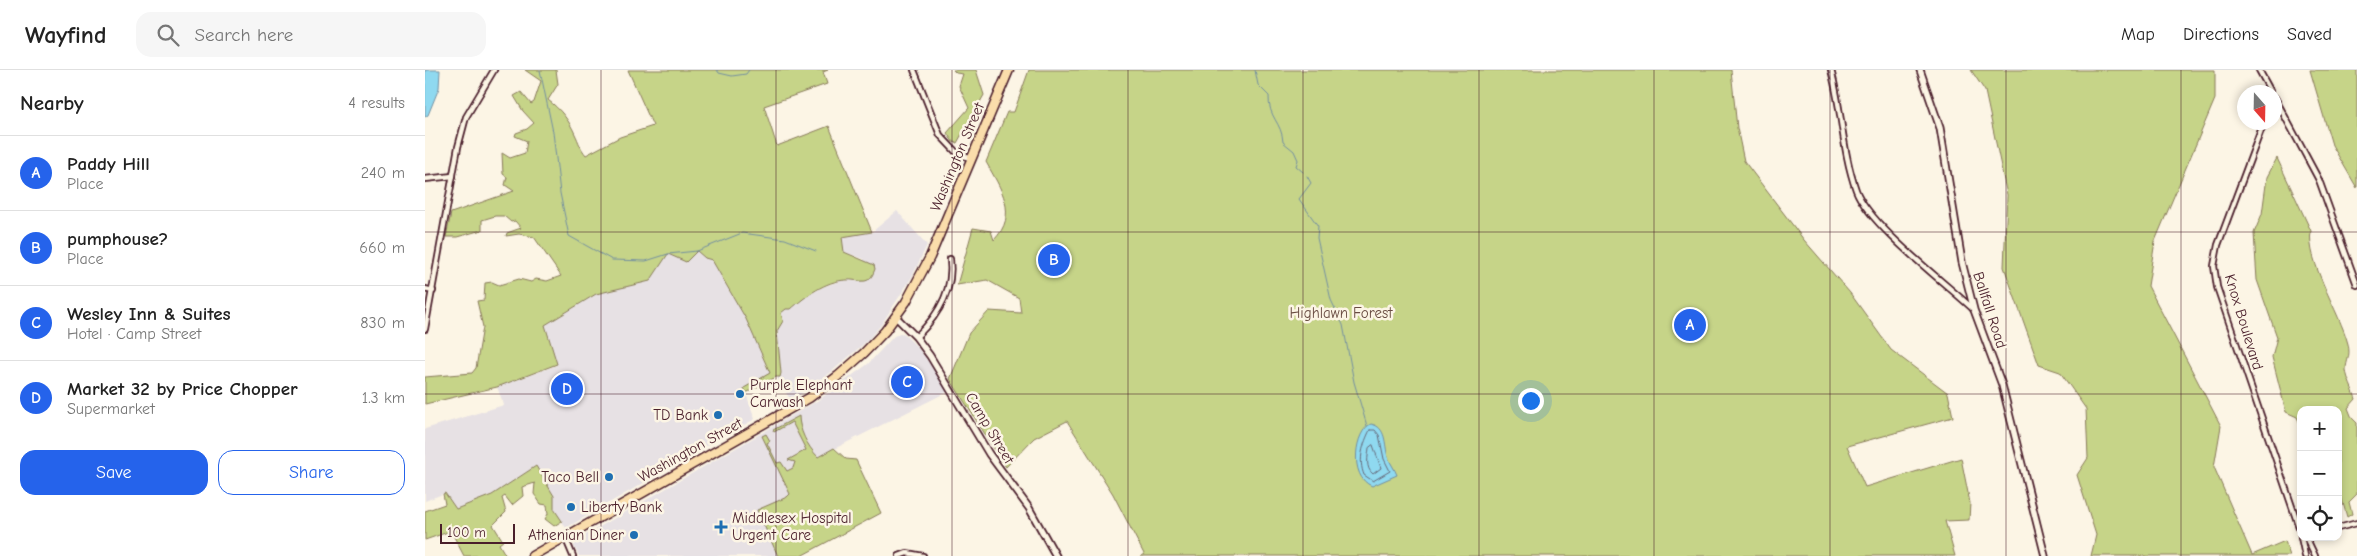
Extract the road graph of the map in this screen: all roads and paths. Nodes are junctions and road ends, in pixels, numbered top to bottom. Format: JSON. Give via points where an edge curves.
{"nodes":[{"id":1,"x":494,"y":70,"type":"edge"},
{"id":2,"x":914,"y":70,"type":"edge"},
{"id":3,"x":1009,"y":70,"type":"edge"},
{"id":4,"x":1831,"y":70,"type":"edge"},
{"id":5,"x":1920,"y":70,"type":"edge"},
{"id":6,"x":2259,"y":70,"type":"edge"},
{"id":7,"x":2267,"y":85,"type":"edge"},
{"id":8,"x":2282,"y":111,"type":"edge"},
{"id":9,"x":2261,"y":130,"type":"edge"},
{"id":10,"x":971,"y":159,"type":"junction"},
{"id":11,"x":453,"y":176,"type":"junction"},
{"id":12,"x":425,"y":179,"type":"edge"},
{"id":13,"x":950,"y":259,"type":"dead end"},
{"id":14,"x":2357,"y":285,"type":"edge"},
{"id":15,"x":425,"y":289,"type":"edge"},
{"id":16,"x":433,"y":291,"type":"junction"},
{"id":17,"x":1974,"y":310,"type":"junction"},
{"id":18,"x":895,"y":317,"type":"junction"},
{"id":19,"x":425,"y":329,"type":"edge"},
{"id":20,"x":916,"y":337,"type":"junction"},
{"id":21,"x":2297,"y":519,"type":"edge"},
{"id":22,"x":2357,"y":522,"type":"edge"},
{"id":23,"x":2342,"y":527,"type":"edge"},
{"id":24,"x":565,"y":537,"type":"junction"},
{"id":25,"x":2303,"y":541,"type":"edge"},
{"id":26,"x":2306,"y":541,"type":"edge"},
{"id":27,"x":532,"y":556,"type":"edge"},
{"id":28,"x":573,"y":556,"type":"edge"},
{"id":29,"x":899,"y":556,"type":"edge"},
{"id":30,"x":923,"y":556,"type":"edge"},
{"id":31,"x":1056,"y":556,"type":"edge"},
{"id":32,"x":2045,"y":556,"type":"edge"},
{"id":33,"x":2305,"y":556,"type":"edge"},
{"id":34,"x":2315,"y":556,"type":"edge"}],
"edges":[{"from":1,"to":11,"type":"street","via":[[466,117]]},
{"from":2,"to":10,"type":"street","via":[[940,135],[950,147]]},
{"from":3,"to":10,"type":"highway","name":"Washington Street"},
{"from":4,"to":17,"type":"street","via":[[1850,172],[1857,192],[1883,228]]},
{"from":5,"to":17,"type":"main road","name":"Ballfall Road","via":[[1940,128],[1962,262]]},
{"from":6,"to":7,"type":"street"},
{"from":8,"to":14,"type":"street","via":[[2319,180]]},
{"from":9,"to":21,"type":"street","name":"Knox Boulevard","via":[[2218,245],[2214,266],[2217,287]]},
{"from":10,"to":18,"type":"highway","name":"Washington Street","via":[[931,257]]},
{"from":11,"to":12,"type":"street"},
{"from":11,"to":16,"type":"street"},
{"from":13,"to":20,"type":"street","via":[[951,273],[945,298],[936,315]]},
{"from":15,"to":16,"type":"street"},
{"from":16,"to":19,"type":"street"},
{"from":17,"to":32,"type":"main road","name":"Ballfall Road","via":[[2002,385]]},
{"from":18,"to":20,"type":"main road","name":"Camp Street"},
{"from":18,"to":24,"type":"highway","name":"Washington Street","via":[[856,361],[809,398]]},
{"from":20,"to":31,"type":"main road","name":"Camp Street","via":[[951,388],[992,459],[1029,508]]},
{"from":22,"to":23,"type":"street"},
{"from":24,"to":27,"type":"highway","name":"Washington Street"},
{"from":24,"to":28,"type":"street"},
{"from":25,"to":33,"type":"street","name":"Knox Boulevard"},
{"from":26,"to":34,"type":"street","name":"Knox Boulevard"},
{"from":29,"to":30,"type":"street","via":[[907,553]]}]}
